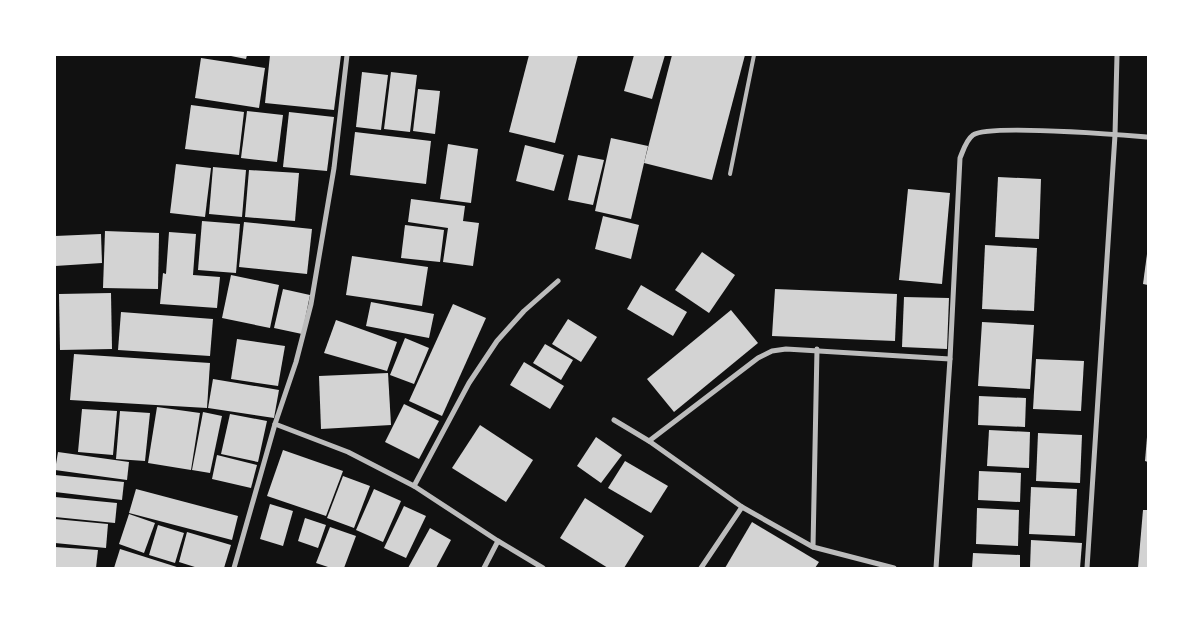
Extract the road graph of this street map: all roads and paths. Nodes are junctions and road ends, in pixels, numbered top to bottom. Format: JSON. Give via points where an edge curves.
{"nodes":[{"id":1,"x":347,"y":55,"type":"edge"},
{"id":2,"x":754,"y":55,"type":"edge"},
{"id":3,"x":1117,"y":55,"type":"edge"},
{"id":4,"x":1115,"y":135,"type":"junction"},
{"id":5,"x":1148,"y":137,"type":"edge"},
{"id":6,"x":730,"y":174,"type":"dead end"},
{"id":7,"x":558,"y":281,"type":"dead end"},
{"id":8,"x":817,"y":349,"type":"junction"},
{"id":9,"x":950,"y":359,"type":"junction"},
{"id":10,"x":614,"y":420,"type":"dead end"},
{"id":11,"x":275,"y":424,"type":"junction"},
{"id":12,"x":649,"y":441,"type":"junction"},
{"id":13,"x":414,"y":486,"type":"junction"},
{"id":14,"x":742,"y":507,"type":"junction"},
{"id":15,"x":498,"y":541,"type":"junction"},
{"id":16,"x":813,"y":547,"type":"junction"},
{"id":17,"x":234,"y":568,"type":"edge"},
{"id":18,"x":484,"y":568,"type":"edge"},
{"id":19,"x":543,"y":568,"type":"edge"},
{"id":20,"x":701,"y":568,"type":"edge"},
{"id":21,"x":894,"y":568,"type":"edge"},
{"id":22,"x":936,"y":568,"type":"edge"},
{"id":23,"x":1087,"y":568,"type":"edge"}],
"edges":[{"from":1,"to":11,"type":"street","via":[[334,168],[311,304]]},
{"from":2,"to":6,"type":"lane"},
{"from":3,"to":4,"type":"street"},
{"from":4,"to":5,"type":"street"},
{"from":4,"to":9,"type":"street","via":[[1014,130],[973,134],[960,158]]},
{"from":4,"to":23,"type":"street"},
{"from":7,"to":13,"type":"street","via":[[497,341],[469,383]]},
{"from":8,"to":9,"type":"street"},
{"from":8,"to":12,"type":"street","via":[[772,351],[758,358]]},
{"from":8,"to":16,"type":"street"},
{"from":9,"to":22,"type":"street"},
{"from":10,"to":12,"type":"street"},
{"from":11,"to":13,"type":"street","via":[[348,452]]},
{"from":11,"to":17,"type":"street"},
{"from":12,"to":14,"type":"street"},
{"from":13,"to":15,"type":"street"},
{"from":14,"to":16,"type":"street"},
{"from":14,"to":20,"type":"street"},
{"from":15,"to":18,"type":"street"},
{"from":15,"to":19,"type":"street"},
{"from":16,"to":21,"type":"street"}]}
